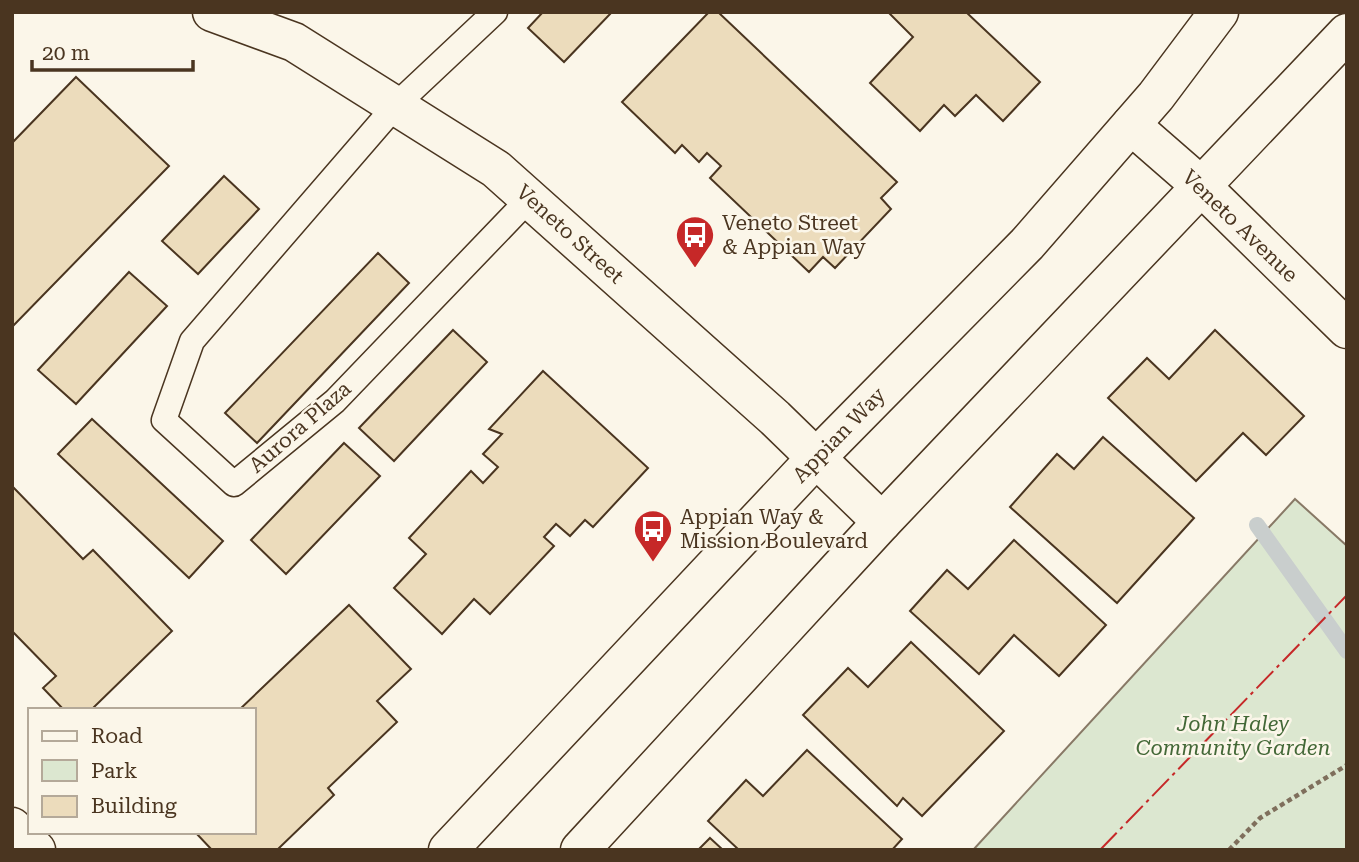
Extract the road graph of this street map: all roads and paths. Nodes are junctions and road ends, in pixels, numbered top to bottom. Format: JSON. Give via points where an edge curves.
{"nodes":[{"id":1,"x":212,"y":12,"type":"edge"},
{"id":2,"x":495,"y":12,"type":"edge"},
{"id":3,"x":1219,"y":12,"type":"edge"},
{"id":4,"x":1347,"y":33,"type":"edge"},
{"id":5,"x":396,"y":105,"type":"junction"},
{"id":6,"x":1131,"y":125,"type":"junction"},
{"id":7,"x":1201,"y":186,"type":"junction"},
{"id":8,"x":530,"y":198,"type":"junction"},
{"id":9,"x":1347,"y":329,"type":"edge"},
{"id":10,"x":817,"y":457,"type":"junction"},
{"id":11,"x":882,"y":522,"type":"junction"},
{"id":12,"x":1347,"y":765,"type":"edge"},
{"id":13,"x":12,"y":827,"type":"edge"},
{"id":14,"x":36,"y":850,"type":"edge"},
{"id":15,"x":448,"y":850,"type":"edge"},
{"id":16,"x":580,"y":850,"type":"edge"},
{"id":17,"x":1229,"y":850,"type":"edge"}],
"edges":[{"from":1,"to":5,"type":"street","name":"Veneto Street","via":[[294,41]]},
{"from":2,"to":5,"type":"lane"},
{"from":3,"to":6,"type":"street","name":"Appian Way"},
{"from":4,"to":7,"type":"street"},
{"from":5,"to":8,"type":"street","name":"Veneto Street","via":[[496,169]]},
{"from":5,"to":8,"type":"lane","name":"Aurora Plaza","via":[[192,341],[164,420],[234,484],[335,401]]},
{"from":6,"to":7,"type":"street","name":"Veneto Avenue"},
{"from":6,"to":10,"type":"street","name":"Appian Way","via":[[1027,243]]},
{"from":7,"to":9,"type":"street","name":"Veneto Avenue"},
{"from":7,"to":11,"type":"street"},
{"from":8,"to":10,"type":"street","name":"Veneto Street"},
{"from":10,"to":11,"type":"street","name":"Veneto Street"},
{"from":10,"to":15,"type":"street","name":"Appian Way"},
{"from":11,"to":16,"type":"street"},
{"from":12,"to":17,"type":"path","via":[[1260,818]]},
{"from":13,"to":14,"type":"street"}]}
